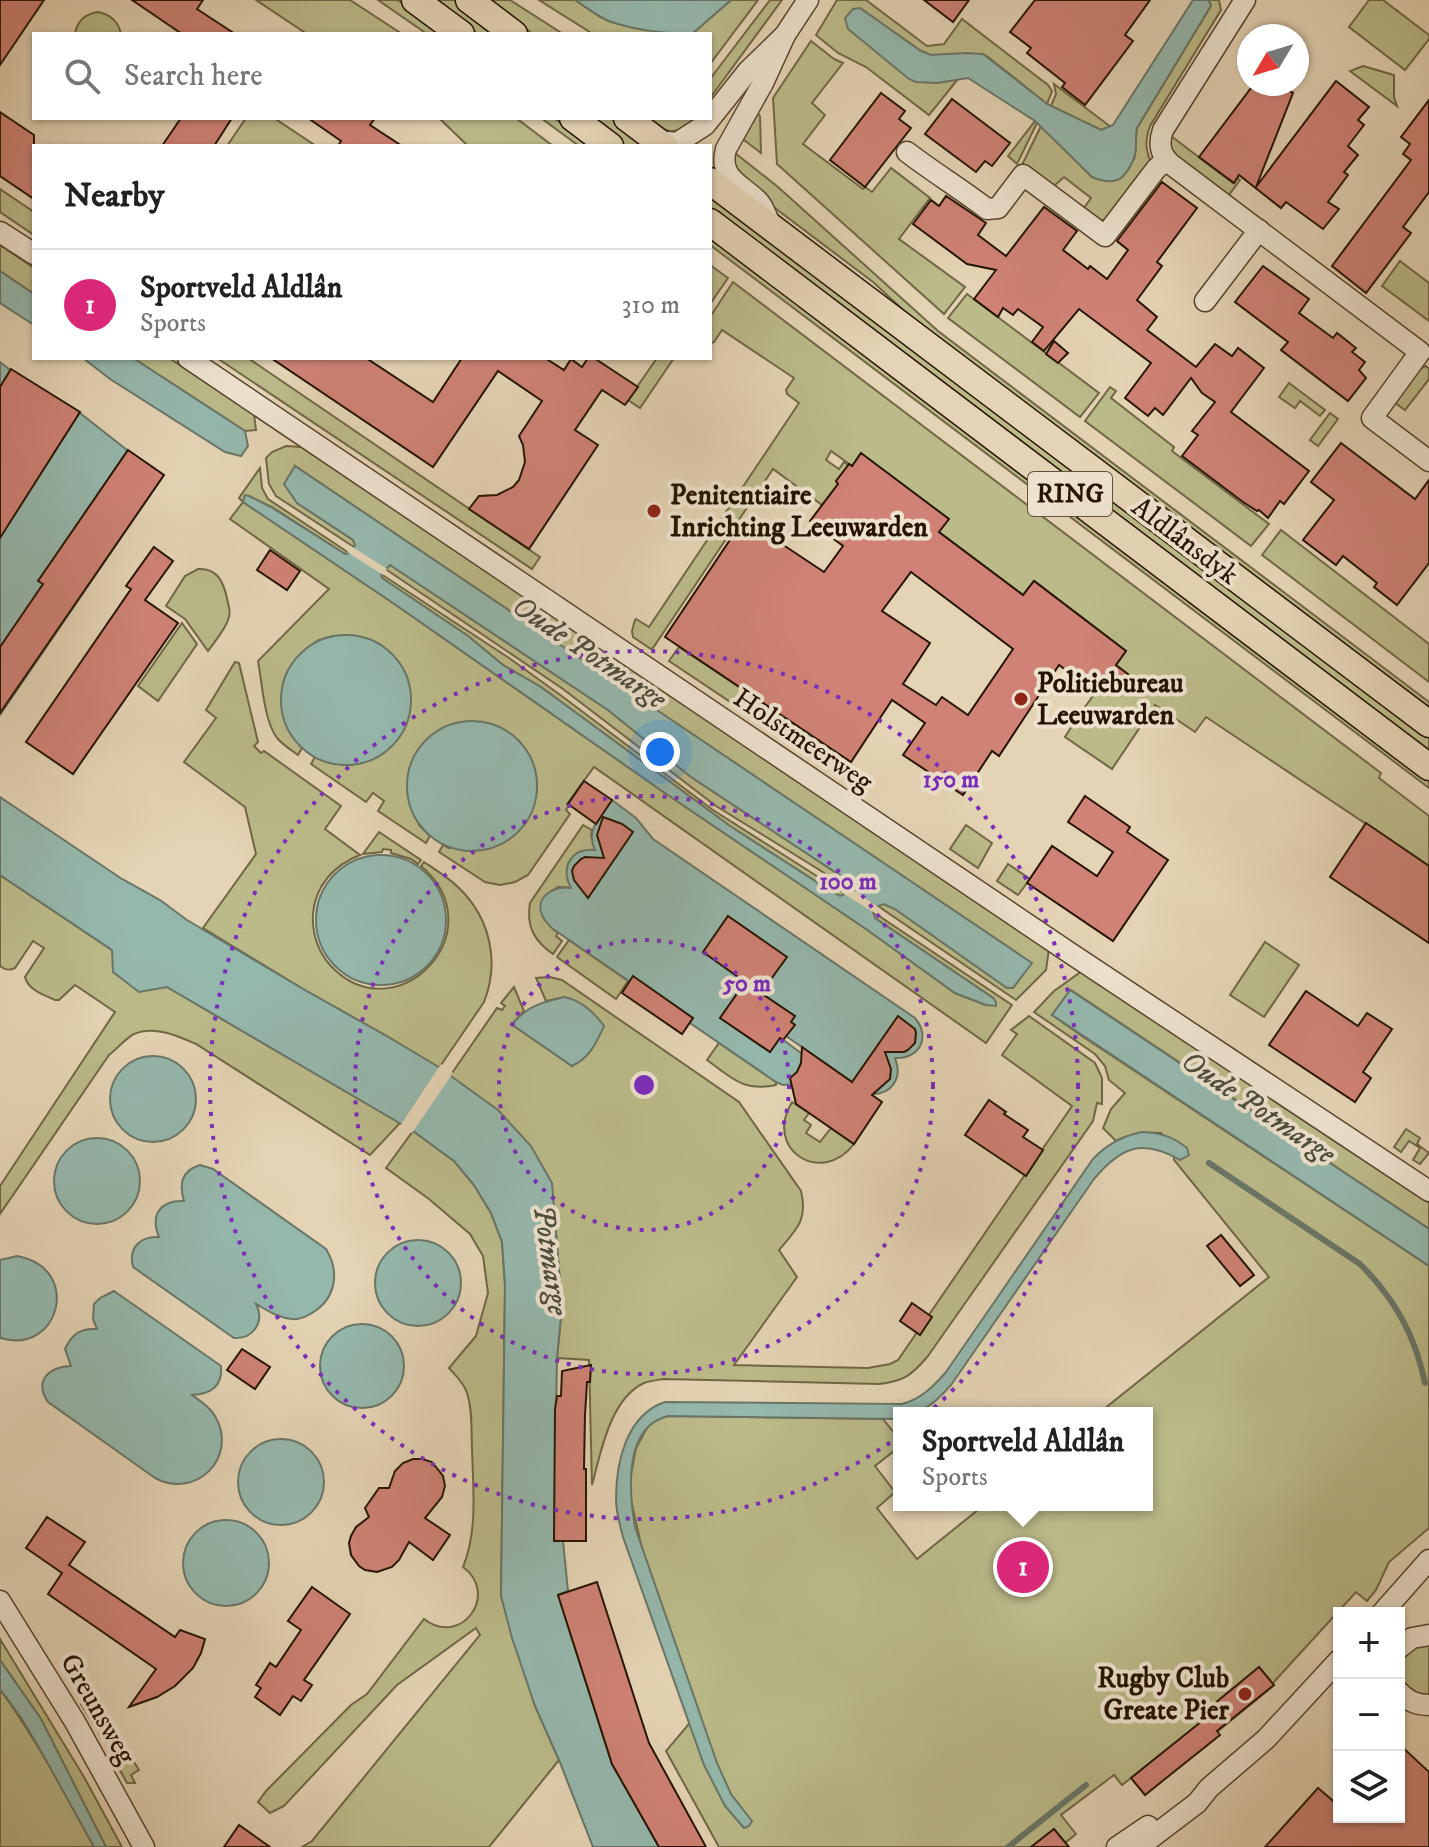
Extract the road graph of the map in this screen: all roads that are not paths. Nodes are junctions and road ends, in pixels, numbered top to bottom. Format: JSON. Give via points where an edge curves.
{"nodes":[{"id":1,"x":415,"y":0,"type":"edge"},
{"id":2,"x":469,"y":0,"type":"edge"},
{"id":3,"x":808,"y":0,"type":"edge"},
{"id":4,"x":1245,"y":0,"type":"edge"},
{"id":5,"x":458,"y":32,"type":"edge"},
{"id":6,"x":511,"y":32,"type":"edge"},
{"id":7,"x":785,"y":35,"type":"junction"},
{"id":8,"x":712,"y":116,"type":"edge"},
{"id":9,"x":576,"y":120,"type":"edge"},
{"id":10,"x":630,"y":120,"type":"edge"},
{"id":11,"x":709,"y":120,"type":"edge"},
{"id":12,"x":607,"y":144,"type":"edge"},
{"id":13,"x":661,"y":144,"type":"edge"},
{"id":14,"x":907,"y":152,"type":"dead end"},
{"id":15,"x":1166,"y":160,"type":"junction"},
{"id":16,"x":712,"y":183,"type":"edge"},
{"id":17,"x":712,"y":224,"type":"edge"},
{"id":18,"x":773,"y":229,"type":"junction"},
{"id":19,"x":1259,"y":230,"type":"junction"},
{"id":20,"x":0,"y":232,"type":"edge"},
{"id":21,"x":32,"y":253,"type":"edge"},
{"id":22,"x":1205,"y":301,"type":"dead end"},
{"id":23,"x":191,"y":360,"type":"edge"},
{"id":24,"x":1429,"y":461,"type":"edge"},
{"id":25,"x":1429,"y":724,"type":"edge"},
{"id":26,"x":1429,"y":767,"type":"edge"},
{"id":27,"x":1429,"y":1191,"type":"edge"},
{"id":28,"x":1429,"y":1560,"type":"edge"},
{"id":29,"x":0,"y":1601,"type":"edge"},
{"id":30,"x":1387,"y":1607,"type":"edge"},
{"id":31,"x":1429,"y":1635,"type":"edge"},
{"id":32,"x":1405,"y":1643,"type":"edge"},
{"id":33,"x":1333,"y":1666,"type":"edge"},
{"id":34,"x":1405,"y":1698,"type":"edge"},
{"id":35,"x":1429,"y":1705,"type":"edge"},
{"id":36,"x":1128,"y":1846,"type":"edge"},
{"id":37,"x":144,"y":1847,"type":"edge"}],
"edges":[{"from":1,"to":5,"type":"main road"},
{"from":2,"to":6,"type":"main road"},
{"from":3,"to":7,"type":"street"},
{"from":4,"to":15,"type":"street","via":[[1163,130],[1160,147]]},
{"from":7,"to":8,"type":"street"},
{"from":7,"to":18,"type":"street","via":[[724,157],[728,175],[761,204]]},
{"from":9,"to":12,"type":"main road"},
{"from":10,"to":13,"type":"main road"},
{"from":11,"to":13,"type":"street","via":[[677,143]]},
{"from":14,"to":15,"type":"street","via":[[987,209],[998,208],[1023,175],[1105,236]]},
{"from":15,"to":19,"type":"street"},
{"from":16,"to":18,"type":"main road","name":"Aldlânsdyk","number":"RING"},
{"from":17,"to":26,"type":"main road","name":"Aldlânsdyk","number":"RING"},
{"from":18,"to":25,"type":"main road","name":"Aldlânsdyk","number":"RING"},
{"from":19,"to":22,"type":"street"},
{"from":19,"to":24,"type":"street","via":[[1420,352],[1372,418]]},
{"from":20,"to":21,"type":"street"},
{"from":23,"to":27,"type":"street","name":"Holstmeerweg"},
{"from":28,"to":30,"type":"street"},
{"from":29,"to":37,"type":"street","name":"Greunsweg"},
{"from":31,"to":32,"type":"street"},
{"from":33,"to":36,"type":"street","via":[[1266,1739]]},
{"from":34,"to":35,"type":"street"}]}
